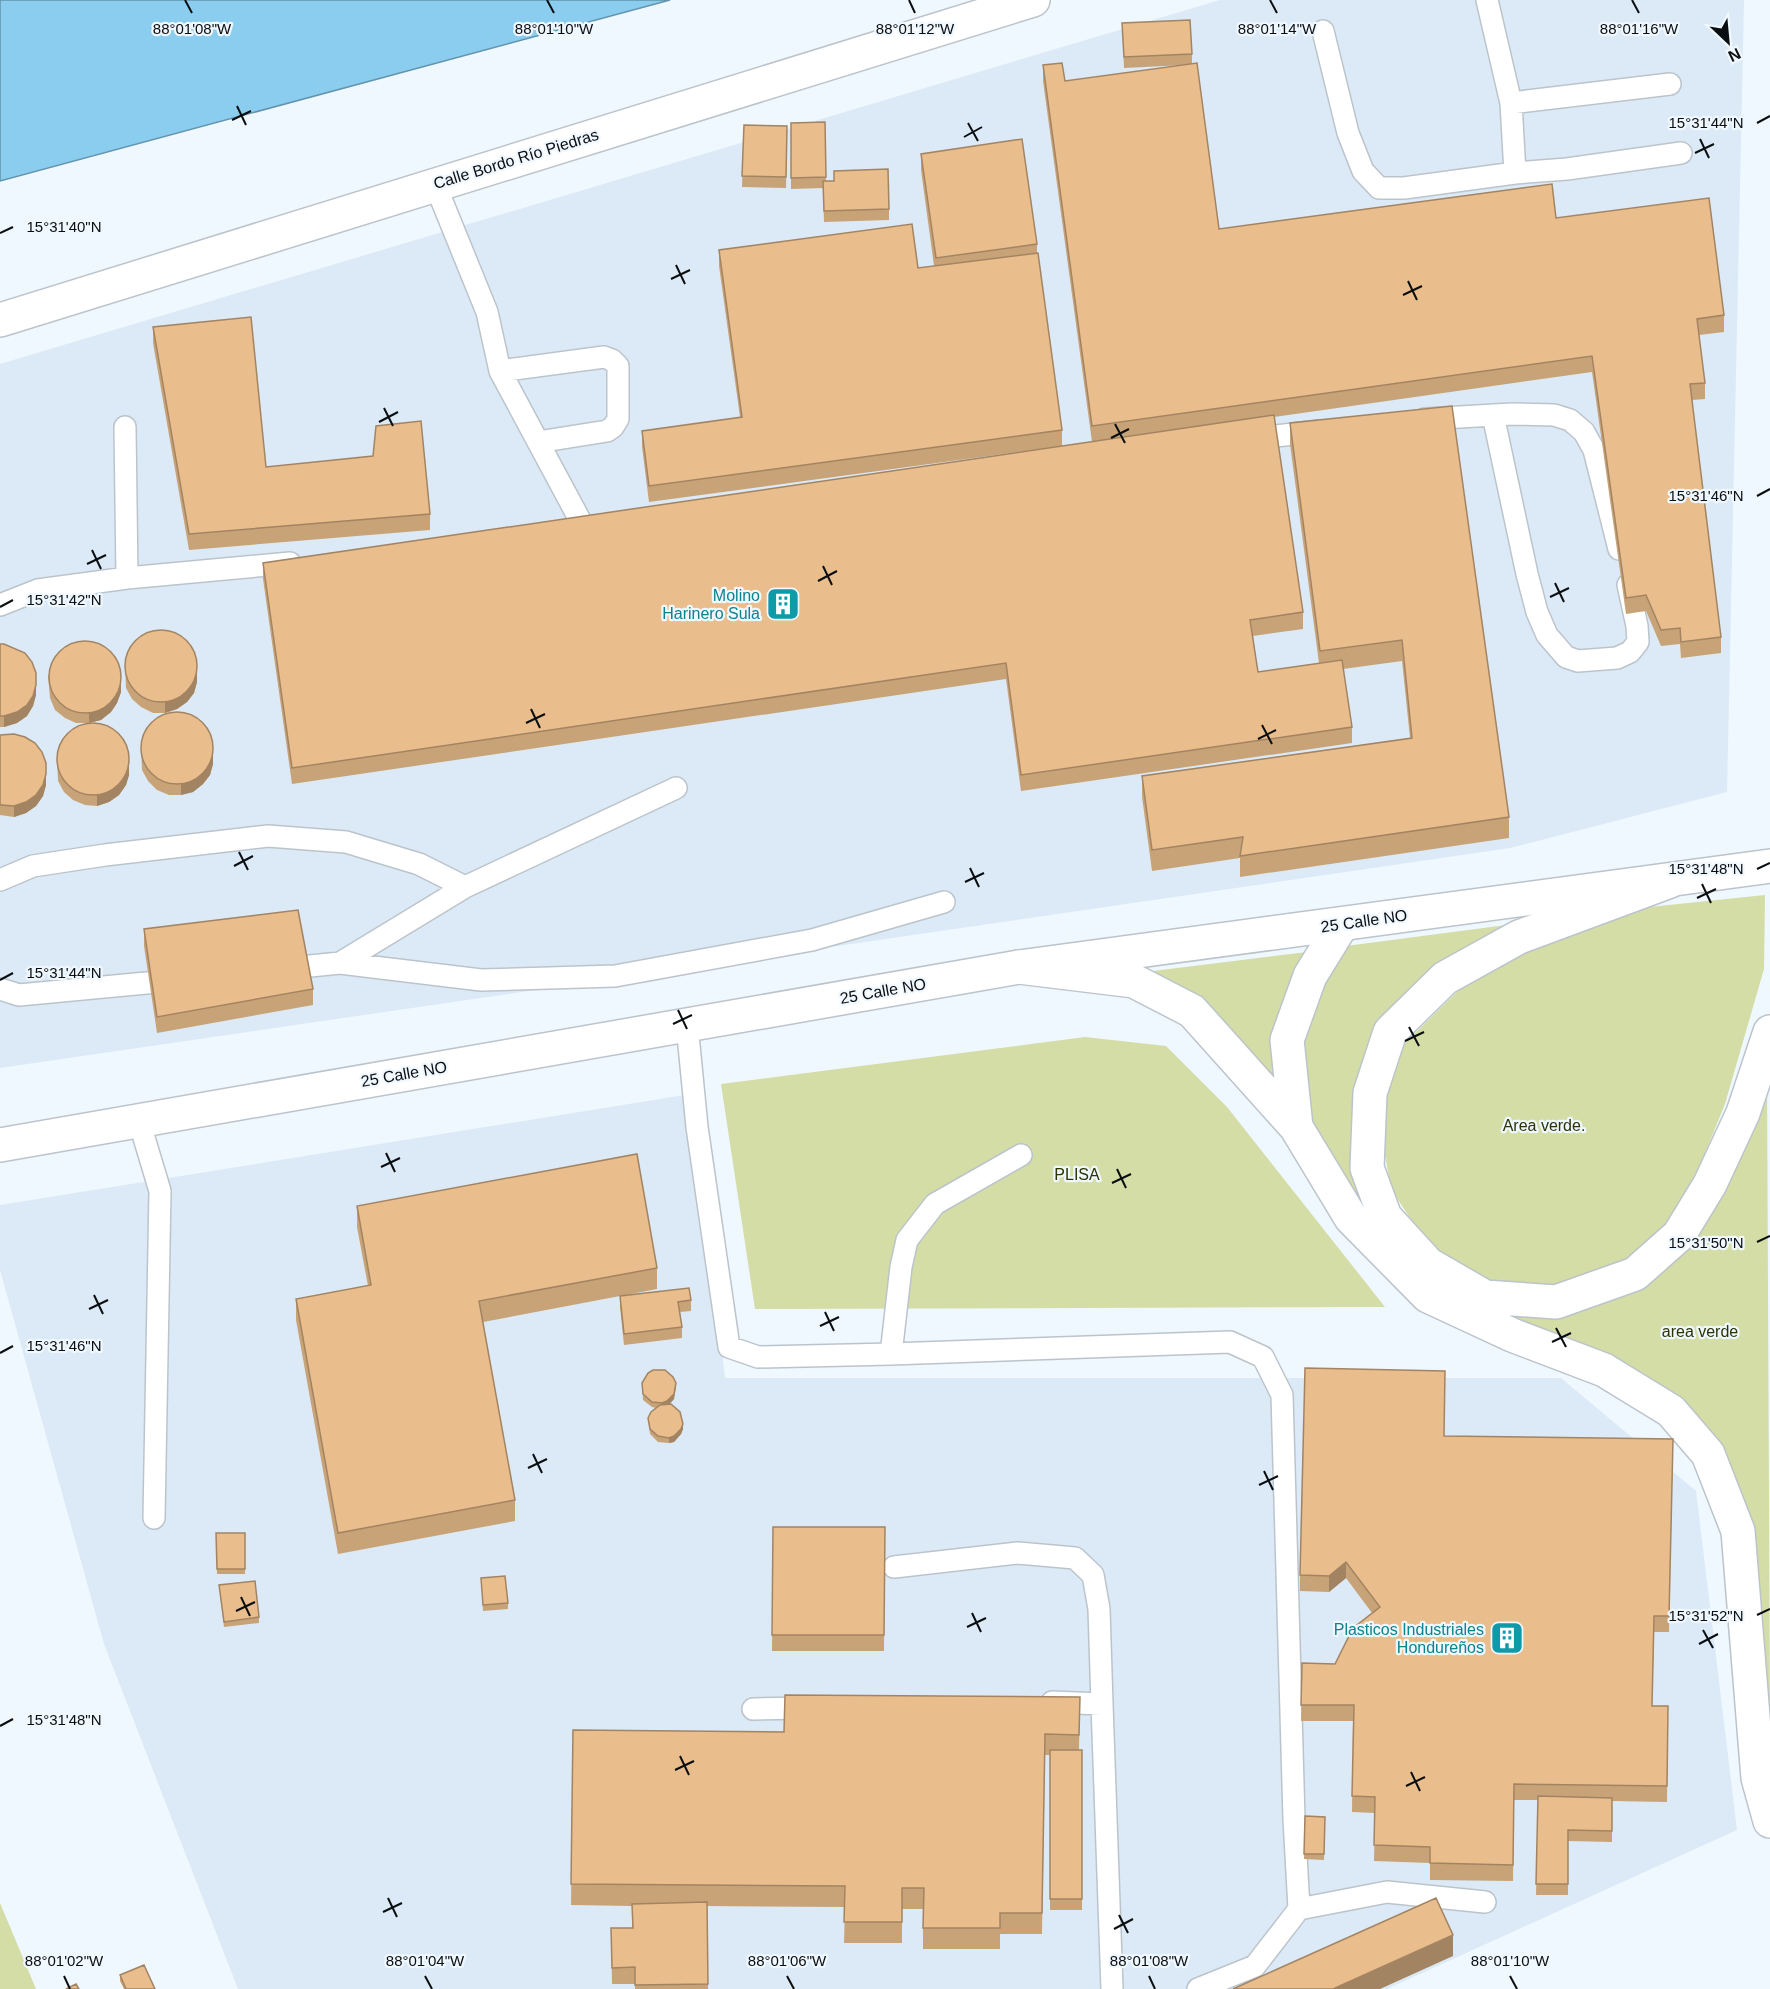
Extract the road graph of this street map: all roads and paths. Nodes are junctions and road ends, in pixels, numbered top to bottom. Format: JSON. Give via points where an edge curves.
{"nodes":[{"id":1,"x":1033,"y":0,"type":"edge"},
{"id":2,"x":1487,"y":0,"type":"edge"},
{"id":3,"x":1323,"y":31,"type":"dead end"},
{"id":4,"x":1670,"y":84,"type":"dead end"},
{"id":5,"x":1510,"y":103,"type":"junction"},
{"id":6,"x":1681,"y":153,"type":"dead end"},
{"id":7,"x":1515,"y":173,"type":"junction"},
{"id":8,"x":435,"y":184,"type":"junction"},
{"id":9,"x":0,"y":320,"type":"edge"},
{"id":10,"x":500,"y":371,"type":"junction"},
{"id":11,"x":1493,"y":415,"type":"junction"},
{"id":12,"x":1405,"y":421,"type":"edge"},
{"id":13,"x":124,"y":427,"type":"dead end"},
{"id":14,"x":1345,"y":428,"type":"edge"},
{"id":15,"x":538,"y":442,"type":"junction"},
{"id":16,"x":1226,"y":442,"type":"edge"},
{"id":17,"x":604,"y":519,"type":"edge"},
{"id":18,"x":580,"y":522,"type":"junction"},
{"id":19,"x":558,"y":526,"type":"edge"},
{"id":20,"x":305,"y":562,"type":"edge"},
{"id":21,"x":127,"y":578,"type":"junction"},
{"id":22,"x":0,"y":605,"type":"edge"},
{"id":23,"x":676,"y":788,"type":"dead end"},
{"id":24,"x":1770,"y":866,"type":"edge"},
{"id":25,"x":1681,"y":879,"type":"junction"},
{"id":26,"x":0,"y":880,"type":"edge"},
{"id":27,"x":465,"y":887,"type":"junction"},
{"id":28,"x":944,"y":902,"type":"dead end"},
{"id":29,"x":1342,"y":924,"type":"junction"},
{"id":30,"x":340,"y":963,"type":"junction"},
{"id":31,"x":1019,"y":967,"type":"junction"},
{"id":32,"x":258,"y":971,"type":"edge"},
{"id":33,"x":199,"y":977,"type":"edge"},
{"id":34,"x":0,"y":989,"type":"edge"},
{"id":35,"x":687,"y":1025,"type":"junction"},
{"id":36,"x":1770,"y":1032,"type":"edge"},
{"id":37,"x":139,"y":1121,"type":"junction"},
{"id":38,"x":1296,"y":1127,"type":"junction"},
{"id":39,"x":0,"y":1145,"type":"edge"},
{"id":40,"x":1021,"y":1155,"type":"dead end"},
{"id":41,"x":891,"y":1354,"type":"junction"},
{"id":42,"x":153,"y":1518,"type":"dead end"},
{"id":43,"x":894,"y":1567,"type":"dead end"},
{"id":44,"x":1030,"y":1702,"type":"edge"},
{"id":45,"x":1102,"y":1704,"type":"junction"},
{"id":46,"x":834,"y":1707,"type":"edge"},
{"id":47,"x":753,"y":1709,"type":"dead end"},
{"id":48,"x":1770,"y":1821,"type":"edge"},
{"id":49,"x":1485,"y":1902,"type":"dead end"},
{"id":50,"x":1299,"y":1909,"type":"junction"},
{"id":51,"x":1112,"y":1989,"type":"edge"},
{"id":52,"x":1198,"y":1989,"type":"edge"}],
"edges":[{"from":1,"to":8,"type":"main road","name":"Calle Bordo Río Piedras"},
{"from":2,"to":5,"type":"lane"},
{"from":3,"to":7,"type":"lane","via":[[1348,134],[1363,171],[1379,188]]},
{"from":4,"to":5,"type":"lane"},
{"from":5,"to":7,"type":"lane"},
{"from":6,"to":7,"type":"lane"},
{"from":8,"to":9,"type":"main road","name":"Calle Bordo Río Piedras"},
{"from":8,"to":10,"type":"lane","via":[[487,312]]},
{"from":10,"to":15,"type":"lane"},
{"from":10,"to":15,"type":"lane","via":[[604,357],[618,366],[618,419],[614,427]]},
{"from":11,"to":11,"type":"lane","via":[[1527,574],[1547,635],[1566,657],[1578,661],[1617,658],[1630,652],[1638,642],[1637,626],[1603,479],[1584,432],[1569,420],[1554,415]]},
{"from":11,"to":12,"type":"lane"},
{"from":13,"to":21,"type":"lane"},
{"from":14,"to":16,"type":"lane"},
{"from":15,"to":18,"type":"lane"},
{"from":17,"to":18,"type":"lane"},
{"from":18,"to":19,"type":"lane"},
{"from":20,"to":21,"type":"lane"},
{"from":21,"to":22,"type":"lane","via":[[38,590]]},
{"from":23,"to":27,"type":"lane"},
{"from":24,"to":25,"type":"main road","name":"25 Calle NO"},
{"from":25,"to":29,"type":"main road","name":"25 Calle NO"},
{"from":25,"to":36,"type":"main road","via":[[1519,937],[1445,978],[1390,1032],[1370,1093],[1367,1168],[1385,1217],[1428,1264],[1485,1297],[1556,1302],[1635,1274],[1679,1235],[1710,1184],[1743,1113]]},
{"from":26,"to":27,"type":"lane","via":[[33,866],[268,836],[346,842],[419,864]]},
{"from":27,"to":30,"type":"lane"},
{"from":28,"to":30,"type":"lane","via":[[812,940],[615,976],[481,980]]},
{"from":29,"to":31,"type":"main road","name":"25 Calle NO"},
{"from":29,"to":38,"type":"main road","via":[[1310,976],[1287,1040]]},
{"from":30,"to":32,"type":"lane"},
{"from":31,"to":35,"type":"main road","name":"25 Calle NO"},
{"from":31,"to":38,"type":"main road","via":[[1134,981],[1192,1011]]},
{"from":33,"to":34,"type":"lane","via":[[19,995]]},
{"from":35,"to":37,"type":"main road","name":"25 Calle NO"},
{"from":35,"to":41,"type":"lane","via":[[697,1127],[729,1347],[758,1357]]},
{"from":37,"to":39,"type":"main road","name":"25 Calle NO"},
{"from":37,"to":42,"type":"lane","via":[[160,1191]]},
{"from":38,"to":48,"type":"main road","via":[[1351,1218],[1428,1296],[1512,1335],[1604,1370],[1671,1411],[1708,1454],[1738,1531],[1758,1778]]},
{"from":40,"to":41,"type":"lane","via":[[935,1204],[908,1240]]},
{"from":41,"to":50,"type":"lane","via":[[1230,1342],[1263,1357],[1282,1395]]},
{"from":43,"to":45,"type":"lane","via":[[1018,1553],[1075,1558],[1093,1575],[1100,1609]]},
{"from":44,"to":45,"type":"lane"},
{"from":45,"to":51,"type":"lane"},
{"from":46,"to":47,"type":"lane"},
{"from":49,"to":50,"type":"lane","via":[[1387,1892]]},
{"from":50,"to":52,"type":"lane","via":[[1256,1966]]}]}
